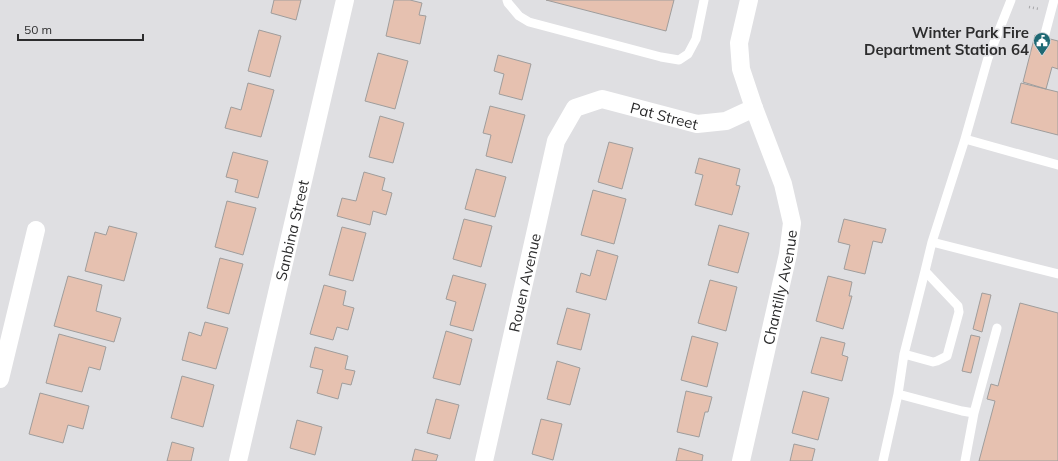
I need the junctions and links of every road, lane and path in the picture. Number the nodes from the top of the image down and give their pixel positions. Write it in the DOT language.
graph roads {
  1 [pos="345,0"];
  2 [pos="507,0"];
  3 [pos="704,0"];
  4 [pos="749,0"];
  5 [pos="1011,0"];
  6 [pos="1054,0"];
  7 [pos="1045,34"];
  8 [pos="575,108"];
  9 [pos="754,108"];
  10 [pos="965,139"];
  11 [pos="1058,165"];
  12 [pos="36,230"];
  13 [pos="932,242"];
  14 [pos="925,271"];
  15 [pos="1058,274"];
  16 [pos="997,328"];
  17 [pos="904,354"];
  18 [pos="0,378"];
  19 [pos="898,394"];
  20 [pos="974,413"];
  21 [pos="238,461"];
  22 [pos="484,461"];
  23 [pos="741,461"];
  24 [pos="883,461"];
  25 [pos="965,461"];
  1 -- 21 [label="street, Sanbina Street"];
  2 -- 3 [label="lane"];
  4 -- 9 [label="street, Chantilly Avenue"];
  5 -- 10 [label="lane"];
  6 -- 7 [label="lane"];
  8 -- 9 [label="street, Pat Street"];
  8 -- 22 [label="street, Rouen Avenue"];
  9 -- 23 [label="street, Chantilly Avenue"];
  10 -- 11 [label="lane"];
  10 -- 13 [label="lane"];
  12 -- 18 [label="street"];
  13 -- 14 [label="lane"];
  13 -- 15 [label="lane"];
  14 -- 17 [label="lane"];
  14 -- 17 [label="lane"];
  16 -- 20 [label="lane"];
  17 -- 19 [label="lane"];
  19 -- 20 [label="lane"];
  19 -- 24 [label="lane"];
  20 -- 25 [label="lane"];
}
